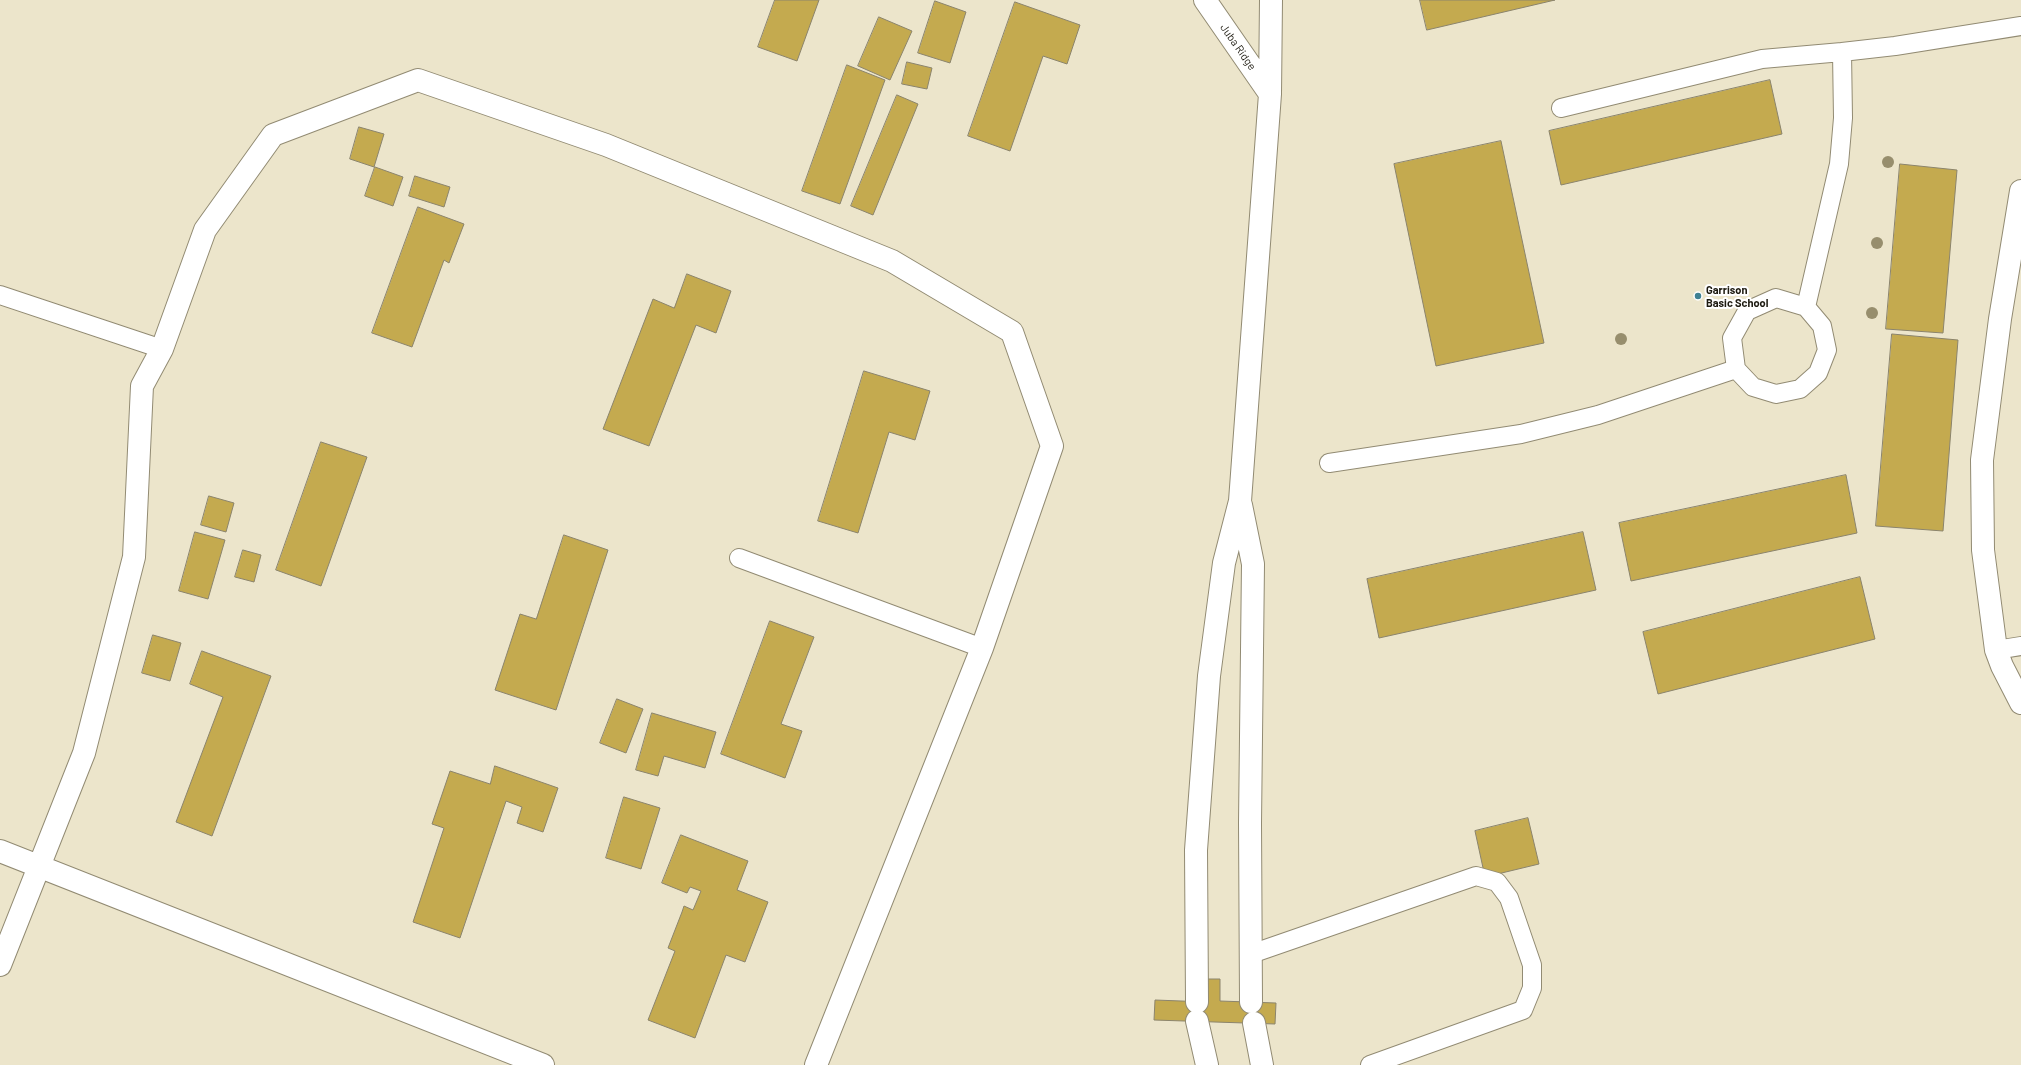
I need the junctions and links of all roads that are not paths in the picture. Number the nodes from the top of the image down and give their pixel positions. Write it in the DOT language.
graph roads {
  1 [pos="1205,0"];
  2 [pos="1272,0"];
  3 [pos="2021,26"];
  4 [pos="1842,52"];
  5 [pos="1270,94"];
  6 [pos="1561,108"];
  7 [pos="2021,191"];
  8 [pos="0,295"];
  9 [pos="1806,307"];
  10 [pos="162,349"];
  11 [pos="1736,369"];
  12 [pos="1329,463"];
  13 [pos="1240,501"];
  14 [pos="739,558"];
  15 [pos="2021,646"];
  16 [pos="982,648"];
  17 [pos="1996,650"];
  18 [pos="2021,703"];
  19 [pos="0,851"];
  20 [pos="39,868"];
  21 [pos="1251,954"];
  22 [pos="0,966"];
  23 [pos="543,1065"];
  24 [pos="816,1065"];
  25 [pos="1207,1065"];
  26 [pos="1262,1065"];
  27 [pos="1370,1065"];
  1 -- 5 [label="street, Juba Ridge"];
  2 -- 5 [label="street"];
  3 -- 4 [label="lane"];
  4 -- 6 [label="lane"];
  4 -- 9 [label="lane"];
  5 -- 13 [label="street"];
  7 -- 17 [label="street"];
  8 -- 10 [label="lane"];
  9 -- 11 [label="lane"];
  9 -- 11 [label="lane"];
  10 -- 16 [label="street"];
  10 -- 20 [label="street"];
  11 -- 12 [label="lane"];
  13 -- 21 [label="street"];
  13 -- 25 [label="street"];
  14 -- 16 [label="lane"];
  15 -- 17 [label="lane"];
  16 -- 24 [label="street"];
  17 -- 18 [label="street"];
  19 -- 20 [label="street"];
  20 -- 22 [label="street"];
  20 -- 23 [label="street"];
  21 -- 26 [label="street"];
  21 -- 27 [label="lane"];
}
